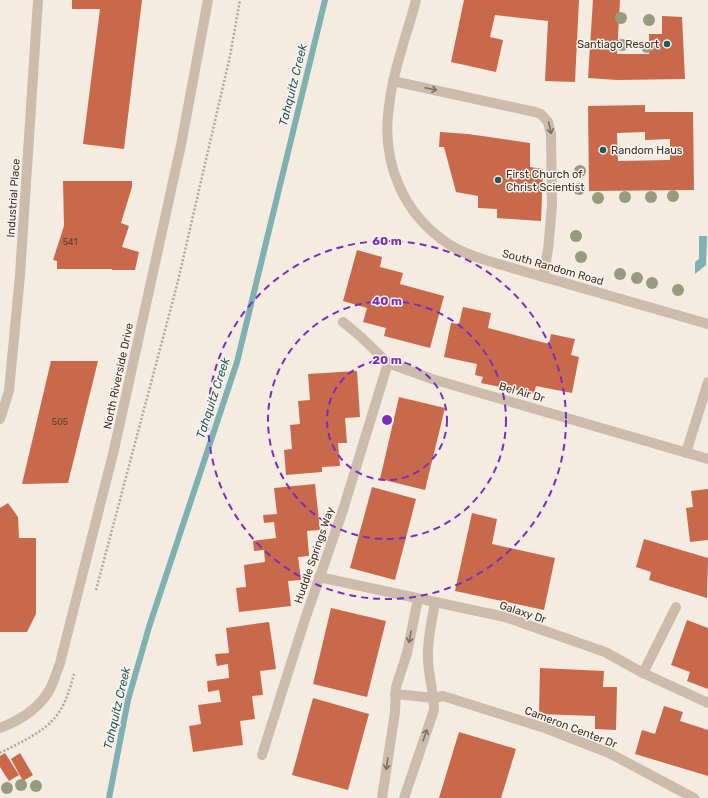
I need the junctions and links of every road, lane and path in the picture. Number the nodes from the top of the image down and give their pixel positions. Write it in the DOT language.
graph roads {
  1 [pos="38,0"];
  2 [pos="208,0"];
  3 [pos="240,0"];
  4 [pos="416,0"];
  5 [pos="393,81"];
  6 [pos="543,277"];
  7 [pos="343,322"];
  8 [pos="708,324"];
  9 [pos="388,363"];
  10 [pos="708,382"];
  11 [pos="0,419"];
  12 [pos="686,453"];
  13 [pos="708,459"];
  14 [pos="319,577"];
  15 [pos="96,590"];
  16 [pos="418,599"];
  17 [pos="435,602"];
  18 [pos="676,607"];
  19 [pos="76,667"];
  20 [pos="643,673"];
  21 [pos="395,694"];
  22 [pos="434,698"];
  23 [pos="708,703"];
  24 [pos="0,728"];
  25 [pos="0,753"];
  26 [pos="262,755"];
  27 [pos="382,798"];
  28 [pos="404,798"];
  29 [pos="694,798"];
  1 -- 11 [label="street, Industrial Place"];
  2 -- 24 [label="street, North Riverside Drive"];
  3 -- 15 [label="path"];
  4 -- 5 [label="street, South Random Road"];
  5 -- 6 [label="street, South Random Road"];
  5 -- 6 [label="street, one-way"];
  6 -- 8 [label="street, South Random Road"];
  7 -- 9 [label="street, Bel Air Dr"];
  9 -- 12 [label="street, Bel Air Dr"];
  9 -- 14 [label="street, Huddle Springs Way"];
  10 -- 12 [label="street"];
  12 -- 13 [label="street, Bel Air Dr"];
  14 -- 16 [label="street, Galaxy Dr"];
  14 -- 26 [label="street, Huddle Springs Way"];
  16 -- 17 [label="street, Galaxy Dr"];
  16 -- 21 [label="street, one-way"];
  17 -- 20 [label="street, Galaxy Dr"];
  17 -- 22 [label="street"];
  18 -- 20 [label="street"];
  19 -- 25 [label="path"];
  20 -- 23 [label="street, Galaxy Dr"];
  21 -- 22 [label="street, Cameron Center Dr"];
  21 -- 27 [label="street, one-way"];
  28 -- 22 [label="street, one-way"];
  22 -- 29 [label="street, Cameron Center Dr"];
}
